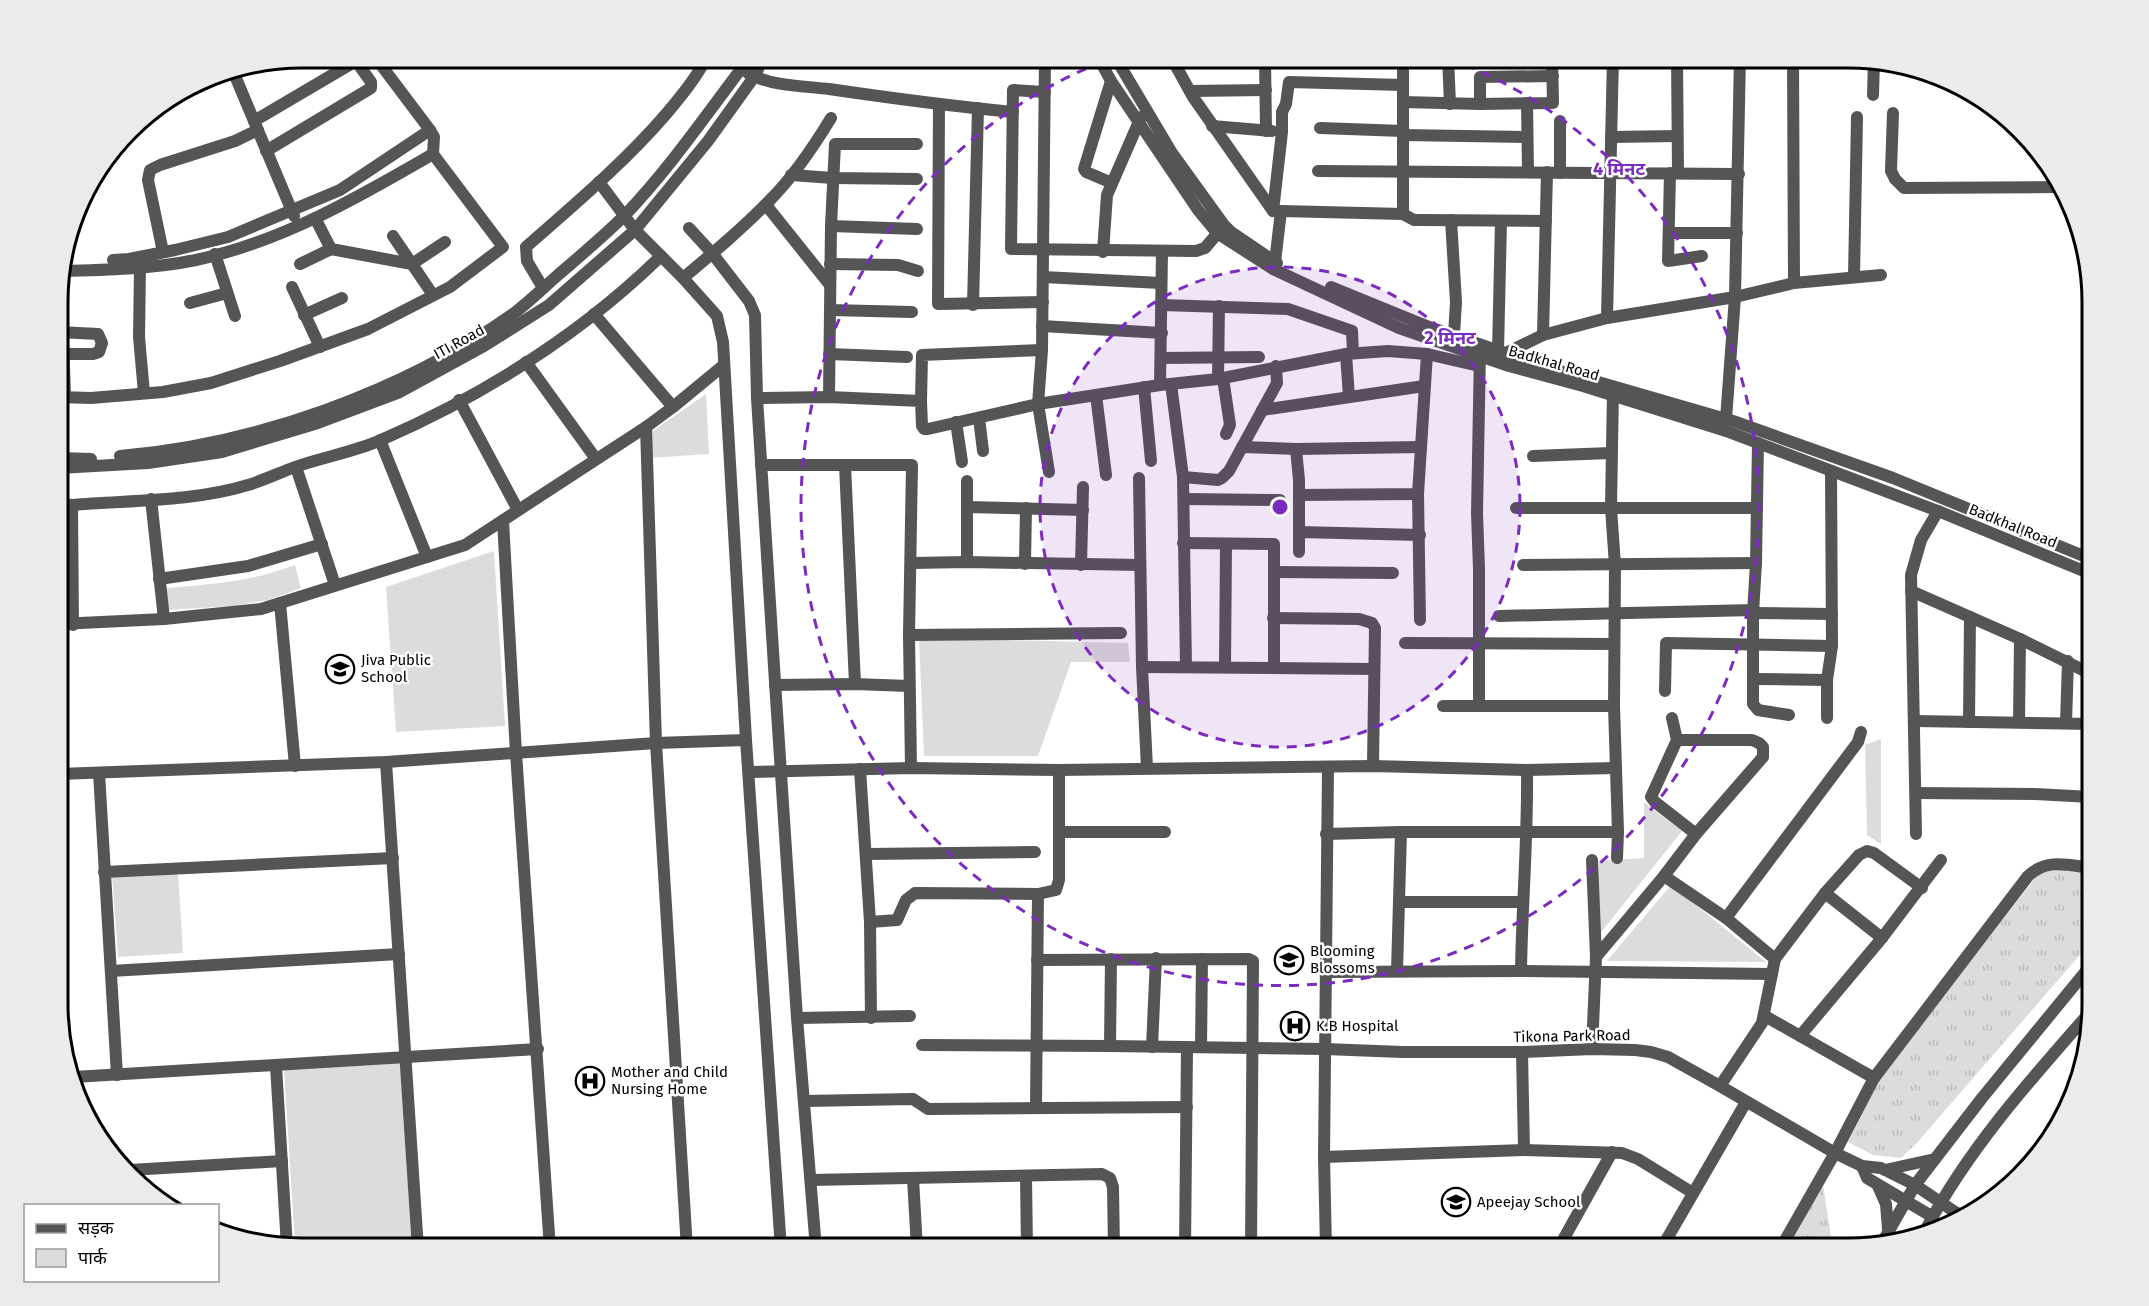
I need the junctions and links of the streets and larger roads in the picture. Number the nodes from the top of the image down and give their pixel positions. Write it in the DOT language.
graph roads {
  1 [pos="345,68"];
  2 [pos="364,68"];
  3 [pos="383,68"];
  4 [pos="702,68"];
  5 [pos="740,68"];
  6 [pos="748,68"];
  7 [pos="758,68"];
  8 [pos="1045,68"];
  9 [pos="1104,68"];
  10 [pos="1121,68"];
  11 [pos="1177,68"];
  12 [pos="1265,68"];
  13 [pos="1403,68"];
  14 [pos="1448,68"];
  15 [pos="1552,68"];
  16 [pos="1613,68"];
  17 [pos="1677,68"];
  18 [pos="1740,68"];
  19 [pos="1793,68"];
  20 [pos="1875,70"];
  21 [pos="1552,76"];
  22 [pos="235,77"];
  23 [pos="754,77"];
  24 [pos="1111,81"];
  25 [pos="1403,85"];
  26 [pos="1266,90"];
  27 [pos="1190,91"];
  28 [pos="1045,92"];
  29 [pos="1873,96"];
  30 [pos="1403,102"];
  31 [pos="1527,103"];
  32 [pos="939,104"];
  33 [pos="1450,104"];
  34 [pos="1480,104"];
  35 [pos="978,108"];
  36 [pos="1145,108"];
  37 [pos="1013,112"];
  38 [pos="1893,113"];
  39 [pos="1857,117"];
  40 [pos="831,118"];
  41 [pos="1560,121"];
  42 [pos="1139,122"];
  43 [pos="256,126"];
  44 [pos="1212,126"];
  45 [pos="1320,128"];
  46 [pos="430,130"];
  47 [pos="1266,131"];
  48 [pos="1282,132"];
  49 [pos="1403,133"];
  50 [pos="1677,136"];
  51 [pos="1611,137"];
  52 [pos="1527,138"];
  53 [pos="816,143"];
  54 [pos="835,144"];
  55 [pos="917,144"];
  56 [pos="267,151"];
  57 [pos="433,154"];
  58 [pos="1318,171"];
  59 [pos="1404,172"];
  60 [pos="1528,172"];
  61 [pos="1546,172"];
  62 [pos="1560,173"];
  63 [pos="1610,173"];
  64 [pos="1674,173"];
  65 [pos="1739,174"];
  66 [pos="791,175"];
  67 [pos="833,178"];
  68 [pos="916,179"];
  69 [pos="599,182"];
  70 [pos="1112,183"];
  71 [pos="2051,187"];
  72 [pos="766,204"];
  73 [pos="291,210"];
  74 [pos="1277,211"];
  75 [pos="1403,214"];
  76 [pos="625,215"];
  77 [pos="315,218"];
  78 [pos="1451,220"];
  79 [pos="1501,221"];
  80 [pos="1545,221"];
  81 [pos="298,225"];
  82 [pos="831,226"];
  83 [pos="689,228"];
  84 [pos="917,229"];
  85 [pos="1221,229"];
  86 [pos="635,230"];
  87 [pos="1669,233"];
  88 [pos="1737,233"];
  89 [pos="393,236"];
  90 [pos="446,242"];
  91 [pos="331,249"];
  92 [pos="1043,249"];
  93 [pos="163,252"];
  94 [pos="1104,252"];
  95 [pos="1162,252"];
  96 [pos="712,253"];
  97 [pos="214,254"];
  98 [pos="661,256"];
  99 [pos="1702,256"];
  100 [pos="1275,262"];
  101 [pos="300,264"];
  102 [pos="412,264"];
  103 [pos="830,264"];
  104 [pos="71,267"];
  105 [pos="140,267"];
  106 [pos="70,268"];
  107 [pos="918,271"];
  108 [pos="1881,275"];
  109 [pos="1043,277"];
  110 [pos="1854,277"];
  111 [pos="683,278"];
  112 [pos="1161,283"];
  113 [pos="1794,283"];
  114 [pos="830,285"];
  115 [pos="292,288"];
  116 [pos="543,288"];
  117 [pos="227,293"];
  118 [pos="433,295"];
  119 [pos="1735,297"];
  120 [pos="342,298"];
  121 [pos="1043,302"];
  122 [pos="190,303"];
  123 [pos="938,304"];
  124 [pos="925,305"];
  125 [pos="973,305"];
  126 [pos="1161,305"];
  127 [pos="1219,306"];
  128 [pos="830,310"];
  129 [pos="912,312"];
  130 [pos="594,314"];
  131 [pos="304,315"];
  132 [pos="235,316"];
  133 [pos="1607,318"];
  134 [pos="1042,326"];
  135 [pos="68,332"];
  136 [pos="1162,333"];
  137 [pos="1454,335"];
  138 [pos="1543,335"];
  139 [pos="320,347"];
  140 [pos="1042,350"];
  141 [pos="1502,352"];
  142 [pos="1349,353"];
  143 [pos="68,354"];
  144 [pos="829,354"];
  145 [pos="1427,354"];
  146 [pos="1480,356"];
  147 [pos="907,357"];
  148 [pos="1218,357"];
  149 [pos="1259,357"];
  150 [pos="1161,358"];
  151 [pos="526,362"];
  152 [pos="724,365"];
  153 [pos="1276,366"];
  154 [pos="1221,378"];
  155 [pos="1166,385"];
  156 [pos="1424,386"];
  157 [pos="1144,387"];
  158 [pos="1612,391"];
  159 [pos="144,393"];
  160 [pos="1096,395"];
  161 [pos="68,397"];
  162 [pos="829,397"];
  163 [pos="1349,397"];
  164 [pos="757,398"];
  165 [pos="459,400"];
  166 [pos="921,401"];
  167 [pos="1038,404"];
  168 [pos="674,407"];
  169 [pos="1262,410"];
  170 [pos="979,418"];
  171 [pos="1726,419"];
  172 [pos="956,422"];
  173 [pos="646,427"];
  174 [pos="1226,434"];
  175 [pos="380,441"];
  176 [pos="1758,443"];
  177 [pos="1242,447"];
  178 [pos="1420,447"];
  179 [pos="1296,449"];
  180 [pos="983,451"];
  181 [pos="1611,453"];
  182 [pos="1533,456"];
  183 [pos="68,458"];
  184 [pos="596,459"];
  185 [pos="1151,461"];
  186 [pos="962,462"];
  187 [pos="761,465"];
  188 [pos="845,465"];
  189 [pos="68,467"];
  190 [pos="296,467"];
  191 [pos="1831,471"];
  192 [pos="1050,472"];
  193 [pos="1106,475"];
  194 [pos="1183,477"];
  195 [pos="1139,478"];
  196 [pos="967,481"];
  197 [pos="1083,487"];
  198 [pos="1418,494"];
  199 [pos="1299,495"];
  200 [pos="151,499"];
  201 [pos="1184,499"];
  202 [pos="1280,500"];
  203 [pos="68,504"];
  204 [pos="967,507"];
  205 [pos="1026,508"];
  206 [pos="1516,508"];
  207 [pos="1611,508"];
  208 [pos="1757,508"];
  209 [pos="518,510"];
  210 [pos="1083,510"];
  211 [pos="1938,511"];
  212 [pos="503,521"];
  213 [pos="1299,532"];
  214 [pos="1420,535"];
  215 [pos="1183,543"];
  216 [pos="322,544"];
  217 [pos="1226,545"];
  218 [pos="68,549"];
  219 [pos="1299,552"];
  220 [pos="2082,555"];
  221 [pos="427,557"];
  222 [pos="967,562"];
  223 [pos="911,563"];
  224 [pos="1756,563"];
  225 [pos="1025,564"];
  226 [pos="1140,565"];
  227 [pos="1523,565"];
  228 [pos="1615,565"];
  229 [pos="1081,566"];
  230 [pos="2082,570"];
  231 [pos="1274,572"];
  232 [pos="1393,573"];
  233 [pos="159,579"];
  234 [pos="335,585"];
  235 [pos="1911,591"];
  236 [pos="280,603"];
  237 [pos="1615,612"];
  238 [pos="1754,612"];
  239 [pos="1832,614"];
  240 [pos="1499,616"];
  241 [pos="1970,616"];
  242 [pos="1273,618"];
  243 [pos="164,619"];
  244 [pos="1420,620"];
  245 [pos="68,624"];
  246 [pos="73,624"];
  247 [pos="1121,633"];
  248 [pos="909,635"];
  249 [pos="2020,639"];
  250 [pos="1405,643"];
  251 [pos="1479,644"];
  252 [pos="1614,644"];
  253 [pos="1754,644"];
  254 [pos="1833,646"];
  255 [pos="2068,661"];
  256 [pos="1142,667"];
  257 [pos="1186,667"];
  258 [pos="1225,667"];
  259 [pos="1274,668"];
  260 [pos="1374,669"];
  261 [pos="2082,669"];
  262 [pos="1754,680"];
  263 [pos="1827,680"];
  264 [pos="855,684"];
  265 [pos="775,685"];
  266 [pos="909,686"];
  267 [pos="1665,691"];
  268 [pos="1479,705"];
  269 [pos="1443,706"];
  270 [pos="1614,706"];
  271 [pos="1789,715"];
  272 [pos="1672,718"];
  273 [pos="1827,718"];
  274 [pos="1915,721"];
  275 [pos="1969,722"];
  276 [pos="2019,722"];
  277 [pos="2066,723"];
  278 [pos="2082,724"];
  279 [pos="1861,732"];
  280 [pos="746,740"];
  281 [pos="1677,740"];
  282 [pos="656,743"];
  283 [pos="516,753"];
  284 [pos="386,762"];
  285 [pos="294,766"];
  286 [pos="1373,766"];
  287 [pos="1328,767"];
  288 [pos="911,768"];
  289 [pos="1147,768"];
  290 [pos="1616,768"];
  291 [pos="860,769"];
  292 [pos="1059,770"];
  293 [pos="1527,770"];
  294 [pos="781,771"];
  295 [pos="749,772"];
  296 [pos="99,773"];
  297 [pos="68,774"];
  298 [pos="1916,793"];
  299 [pos="2082,797"];
  300 [pos="1527,831"];
  301 [pos="1059,832"];
  302 [pos="1165,832"];
  303 [pos="1401,832"];
  304 [pos="1618,832"];
  305 [pos="1326,834"];
  306 [pos="1696,834"];
  307 [pos="1916,834"];
  308 [pos="1035,852"];
  309 [pos="867,854"];
  310 [pos="393,858"];
  311 [pos="1617,858"];
  312 [pos="1592,860"];
  313 [pos="1941,860"];
  314 [pos="2082,867"];
  315 [pos="104,872"];
  316 [pos="1664,876"];
  317 [pos="1922,888"];
  318 [pos="1825,893"];
  319 [pos="1038,894"];
  320 [pos="1398,902"];
  321 [pos="1522,902"];
  322 [pos="1726,918"];
  323 [pos="870,922"];
  324 [pos="1882,938"];
  325 [pos="399,954"];
  326 [pos="1596,957"];
  327 [pos="1111,958"];
  328 [pos="1156,958"];
  329 [pos="1202,958"];
  330 [pos="1775,959"];
  331 [pos="1037,960"];
  332 [pos="1521,970"];
  333 [pos="111,971"];
  334 [pos="1397,971"];
  335 [pos="1326,972"];
  336 [pos="1595,973"];
  337 [pos="1773,974"];
  338 [pos="2082,976"];
  339 [pos="910,1016"];
  340 [pos="1765,1016"];
  341 [pos="797,1018"];
  342 [pos="871,1018"];
  343 [pos="2081,1023"];
  344 [pos="1800,1036"];
  345 [pos="922,1045"];
  346 [pos="1037,1045"];
  347 [pos="1110,1046"];
  348 [pos="1152,1047"];
  349 [pos="1187,1047"];
  350 [pos="1201,1047"];
  351 [pos="1251,1048"];
  352 [pos="538,1049"];
  353 [pos="1325,1049"];
  354 [pos="1592,1050"];
  355 [pos="1522,1052"];
  356 [pos="406,1058"];
  357 [pos="276,1066"];
  358 [pos="117,1075"];
  359 [pos="79,1077"];
  360 [pos="1874,1078"];
  361 [pos="1720,1086"];
  362 [pos="804,1101"];
  363 [pos="1746,1102"];
  364 [pos="1036,1107"];
  365 [pos="1187,1107"];
  366 [pos="1524,1150"];
  367 [pos="1612,1152"];
  368 [pos="1835,1153"];
  369 [pos="1324,1157"];
  370 [pos="1935,1159"];
  371 [pos="282,1161"];
  372 [pos="1862,1166"];
  373 [pos="136,1170"];
  374 [pos="1885,1170"];
  375 [pos="1026,1177"];
  376 [pos="913,1178"];
  377 [pos="811,1180"];
  378 [pos="1878,1185"];
  379 [pos="1915,1185"];
  380 [pos="1692,1192"];
  381 [pos="1905,1200"];
  382 [pos="1942,1202"];
  383 [pos="1954,1212"];
  384 [pos="1933,1217"];
  385 [pos="1929,1224"];
  386 [pos="1888,1231"];
  387 [pos="1886,1235"];
  388 [pos="286,1238"];
  389 [pos="417,1238"];
  390 [pos="549,1238"];
  391 [pos="686,1238"];
  392 [pos="780,1238"];
  393 [pos="815,1238"];
  394 [pos="916,1238"];
  395 [pos="1027,1238"];
  396 [pos="1114,1238"];
  397 [pos="1185,1238"];
  398 [pos="1251,1238"];
  399 [pos="1326,1238"];
  400 [pos="1564,1238"];
  401 [pos="1667,1238"];
  402 [pos="1786,1238"];
  1 -- 43 [label="street"];
  2 -- 56 [label="street"];
  3 -- 46 [label="street"];
  4 -- 69 [label="street"];
  5 -- 76 [label="street, ITI Road"];
  6 -- 23 [label="street"];
  7 -- 23 [label="street, ITI Road"];
  8 -- 28 [label="street"];
  9 -- 24 [label="street, Badkhal Road"];
  10 -- 36 [label="street, Badkhal Road"];
  11 -- 27 [label="street"];
  12 -- 26 [label="street"];
  13 -- 25 [label="street"];
  14 -- 33 [label="street"];
  15 -- 21 [label="street"];
  16 -- 51 [label="street"];
  17 -- 50 [label="street"];
  18 -- 65 [label="street"];
  19 -- 113 [label="street"];
  20 -- 29 [label="street"];
  21 -- 31 [label="street"];
  21 -- 34 [label="street"];
  22 -- 43 [label="street"];
  23 -- 32 [label="street"];
  23 -- 86 [label="street, ITI Road"];
  24 -- 42 [label="street, Badkhal Road"];
  24 -- 70 [label="street"];
  25 -- 30 [label="street"];
  25 -- 48 [label="street"];
  26 -- 27 [label="street"];
  26 -- 47 [label="street"];
  27 -- 44 [label="street"];
  28 -- 37 [label="street"];
  28 -- 92 [label="street"];
  30 -- 33 [label="street"];
  30 -- 49 [label="street"];
  31 -- 34 [label="street"];
  31 -- 52 [label="street"];
  32 -- 35 [label="street"];
  32 -- 123 [label="street"];
  33 -- 34 [label="street"];
  35 -- 37 [label="street"];
  35 -- 125 [label="street"];
  36 -- 42 [label="street"];
  36 -- 85 [label="street, Badkhal Road"];
  37 -- 92 [label="street"];
  38 -- 71 [label="street"];
  39 -- 110 [label="street"];
  40 -- 53 [label="street"];
  41 -- 62 [label="street"];
  42 -- 70 [label="street"];
  42 -- 85 [label="street, Badkhal Road"];
  43 -- 56 [label="street"];
  43 -- 93 [label="street"];
  44 -- 47 [label="street"];
  44 -- 74 [label="street"];
  45 -- 49 [label="street"];
  46 -- 57 [label="street"];
  46 -- 73 [label="street"];
  47 -- 48 [label="street"];
  48 -- 74 [label="street"];
  49 -- 52 [label="street"];
  49 -- 59 [label="street"];
  50 -- 51 [label="street"];
  50 -- 64 [label="street"];
  51 -- 63 [label="street"];
  52 -- 60 [label="street"];
  53 -- 54 [label="street"];
  53 -- 66 [label="street"];
  54 -- 55 [label="street"];
  54 -- 67 [label="street"];
  56 -- 73 [label="street"];
  57 -- 77 [label="street"];
  57 -- 118 [label="street"];
  58 -- 59 [label="street"];
  59 -- 60 [label="street"];
  59 -- 75 [label="street"];
  60 -- 61 [label="street"];
  61 -- 62 [label="street"];
  61 -- 80 [label="street"];
  62 -- 63 [label="street"];
  63 -- 64 [label="street"];
  63 -- 133 [label="street"];
  64 -- 65 [label="street"];
  64 -- 87 [label="street"];
  65 -- 88 [label="street"];
  66 -- 67 [label="street"];
  66 -- 72 [label="street"];
  67 -- 68 [label="street"];
  67 -- 82 [label="street"];
  69 -- 76 [label="street"];
  69 -- 116 [label="street"];
  70 -- 94 [label="street"];
  72 -- 96 [label="street"];
  72 -- 114 [label="street"];
  73 -- 81 [label="street"];
  73 -- 93 [label="street"];
  74 -- 75 [label="street"];
  74 -- 100 [label="street"];
  75 -- 78 [label="street"];
  76 -- 86 [label="street"];
  76 -- 116 [label="street, ITI Road"];
  77 -- 81 [label="street"];
  77 -- 91 [label="street"];
  78 -- 79 [label="street"];
  78 -- 137 [label="street"];
  79 -- 80 [label="street"];
  79 -- 141 [label="street"];
  80 -- 138 [label="street"];
  81 -- 97 [label="street"];
  82 -- 84 [label="street"];
  82 -- 103 [label="street"];
  83 -- 96 [label="street"];
  85 -- 95 [label="street"];
  85 -- 100 [label="street, Badkhal Road"];
  85 -- 146 [label="street, Badkhal Road"];
  86 -- 98 [label="street"];
  86 -- 189 [label="street, ITI Road"];
  87 -- 88 [label="street"];
  87 -- 99 [label="street"];
  88 -- 119 [label="street"];
  89 -- 102 [label="street"];
  90 -- 102 [label="street"];
  91 -- 101 [label="street"];
  91 -- 102 [label="street"];
  92 -- 94 [label="street"];
  92 -- 109 [label="street"];
  93 -- 104 [label="street"];
  94 -- 95 [label="street"];
  95 -- 112 [label="street"];
  96 -- 111 [label="street"];
  96 -- 164 [label="street"];
  97 -- 105 [label="street"];
  97 -- 117 [label="street"];
  98 -- 111 [label="street"];
  98 -- 130 [label="street"];
  100 -- 137 [label="street, Badkhal Road"];
  102 -- 118 [label="street"];
  103 -- 107 [label="street"];
  103 -- 114 [label="street"];
  105 -- 106 [label="street"];
  105 -- 159 [label="street"];
  108 -- 110 [label="street"];
  109 -- 112 [label="street"];
  109 -- 121 [label="street"];
  110 -- 113 [label="street"];
  111 -- 152 [label="street"];
  112 -- 126 [label="street"];
  113 -- 119 [label="street"];
  114 -- 128 [label="street"];
  115 -- 131 [label="street"];
  116 -- 183 [label="street, ITI Road"];
  117 -- 122 [label="street"];
  117 -- 132 [label="street"];
  118 -- 139 [label="street"];
  119 -- 133 [label="street"];
  119 -- 171 [label="street"];
  120 -- 131 [label="street"];
  121 -- 125 [label="street"];
  121 -- 134 [label="street"];
  123 -- 124 [label="street"];
  123 -- 125 [label="street"];
  126 -- 127 [label="street"];
  126 -- 136 [label="street"];
  127 -- 142 [label="street"];
  127 -- 148 [label="street"];
  128 -- 129 [label="street"];
  128 -- 144 [label="street"];
  130 -- 151 [label="street"];
  130 -- 168 [label="street"];
  131 -- 139 [label="street"];
  133 -- 138 [label="street"];
  134 -- 136 [label="street"];
  134 -- 140 [label="street"];
  135 -- 143 [label="street"];
  136 -- 150 [label="street"];
  137 -- 146 [label="street, Badkhal Road"];
  138 -- 141 [label="street"];
  139 -- 159 [label="street"];
  140 -- 166 [label="street"];
  140 -- 167 [label="street"];
  141 -- 146 [label="street, Badkhal Road"];
  141 -- 158 [label="street, Badkhal Road"];
  142 -- 145 [label="street"];
  142 -- 153 [label="street"];
  142 -- 163 [label="street"];
  144 -- 147 [label="street"];
  144 -- 162 [label="street"];
  145 -- 146 [label="street"];
  145 -- 156 [label="street"];
  146 -- 158 [label="street, Badkhal Road"];
  146 -- 251 [label="street"];
  148 -- 149 [label="street"];
  148 -- 150 [label="street"];
  148 -- 154 [label="street"];
  150 -- 155 [label="street"];
  151 -- 165 [label="street"];
  151 -- 184 [label="street"];
  152 -- 168 [label="street"];
  152 -- 280 [label="street"];
  153 -- 154 [label="street"];
  153 -- 169 [label="street"];
  154 -- 155 [label="street"];
  154 -- 174 [label="street"];
  155 -- 157 [label="street"];
  155 -- 194 [label="street"];
  156 -- 163 [label="street"];
  156 -- 178 [label="street"];
  157 -- 160 [label="street"];
  157 -- 185 [label="street"];
  158 -- 171 [label="street, Badkhal Road"];
  158 -- 176 [label="street, Badkhal Road"];
  158 -- 181 [label="street"];
  159 -- 161 [label="street"];
  160 -- 167 [label="street"];
  160 -- 193 [label="street"];
  162 -- 164 [label="street"];
  162 -- 166 [label="street"];
  163 -- 169 [label="street"];
  164 -- 187 [label="street"];
  165 -- 175 [label="street"];
  165 -- 209 [label="street"];
  166 -- 172 [label="street"];
  167 -- 170 [label="street"];
  167 -- 192 [label="street"];
  168 -- 173 [label="street"];
  169 -- 177 [label="street"];
  170 -- 172 [label="street"];
  170 -- 180 [label="street"];
  171 -- 220 [label="street, Badkhal Road"];
  172 -- 186 [label="street"];
  173 -- 184 [label="street"];
  173 -- 282 [label="street"];
  175 -- 190 [label="street"];
  175 -- 221 [label="street"];
  176 -- 191 [label="street, Badkhal Road"];
  176 -- 208 [label="street"];
  177 -- 179 [label="street"];
  177 -- 194 [label="street"];
  178 -- 179 [label="street"];
  178 -- 198 [label="street"];
  179 -- 199 [label="street"];
  181 -- 182 [label="street"];
  181 -- 207 [label="street"];
  184 -- 209 [label="street"];
  187 -- 188 [label="street"];
  187 -- 265 [label="street"];
  188 -- 223 [label="street"];
  188 -- 264 [label="street"];
  190 -- 200 [label="street"];
  190 -- 216 [label="street"];
  191 -- 211 [label="street, Badkhal Road"];
  191 -- 239 [label="street"];
  194 -- 201 [label="street"];
  195 -- 226 [label="street"];
  196 -- 204 [label="street"];
  197 -- 210 [label="street"];
  198 -- 199 [label="street"];
  198 -- 214 [label="street"];
  199 -- 213 [label="street"];
  200 -- 203 [label="street"];
  200 -- 233 [label="street"];
  201 -- 202 [label="street"];
  201 -- 215 [label="street"];
  204 -- 205 [label="street"];
  204 -- 222 [label="street"];
  205 -- 210 [label="street"];
  205 -- 225 [label="street"];
  206 -- 207 [label="street"];
  207 -- 208 [label="street"];
  207 -- 228 [label="street"];
  208 -- 224 [label="street"];
  209 -- 212 [label="street"];
  210 -- 229 [label="street"];
  211 -- 230 [label="street, Badkhal Road"];
  211 -- 235 [label="street"];
  212 -- 221 [label="street"];
  212 -- 283 [label="street"];
  213 -- 214 [label="street"];
  213 -- 219 [label="street"];
  214 -- 244 [label="street"];
  215 -- 217 [label="street"];
  215 -- 257 [label="street"];
  216 -- 233 [label="street"];
  216 -- 234 [label="street"];
  217 -- 231 [label="street"];
  217 -- 258 [label="street"];
  218 -- 246 [label="street"];
  221 -- 234 [label="street"];
  222 -- 223 [label="street"];
  222 -- 225 [label="street"];
  223 -- 248 [label="street"];
  224 -- 228 [label="street"];
  224 -- 238 [label="street"];
  225 -- 229 [label="street"];
  226 -- 229 [label="street"];
  226 -- 256 [label="street"];
  227 -- 228 [label="street"];
  228 -- 237 [label="street"];
  231 -- 232 [label="street"];
  231 -- 242 [label="street"];
  233 -- 243 [label="street"];
  234 -- 236 [label="street"];
  235 -- 241 [label="street"];
  235 -- 274 [label="street"];
  236 -- 243 [label="street"];
  236 -- 285 [label="street"];
  237 -- 238 [label="street"];
  237 -- 240 [label="street"];
  237 -- 252 [label="street"];
  238 -- 239 [label="street"];
  238 -- 253 [label="street"];
  239 -- 254 [label="street"];
  241 -- 249 [label="street"];
  241 -- 275 [label="street"];
  242 -- 259 [label="street"];
  242 -- 260 [label="street"];
  243 -- 246 [label="street"];
  245 -- 246 [label="street"];
  247 -- 248 [label="street"];
  248 -- 266 [label="street"];
  249 -- 255 [label="street"];
  249 -- 276 [label="street"];
  250 -- 251 [label="street"];
  251 -- 252 [label="street"];
  251 -- 268 [label="street"];
  252 -- 270 [label="street"];
  253 -- 254 [label="street"];
  253 -- 262 [label="street"];
  253 -- 267 [label="street"];
  254 -- 263 [label="street"];
  255 -- 261 [label="street"];
  255 -- 277 [label="street"];
  256 -- 257 [label="street"];
  256 -- 289 [label="street"];
  257 -- 258 [label="street"];
  258 -- 259 [label="street"];
  259 -- 260 [label="street"];
  260 -- 286 [label="street"];
  262 -- 263 [label="street"];
  262 -- 271 [label="street"];
  263 -- 273 [label="street"];
  264 -- 265 [label="street"];
  264 -- 266 [label="street"];
  265 -- 294 [label="street"];
  266 -- 288 [label="street"];
  268 -- 269 [label="street"];
  268 -- 270 [label="street"];
  270 -- 290 [label="street"];
  272 -- 281 [label="street"];
  274 -- 275 [label="street"];
  274 -- 298 [label="street"];
  275 -- 276 [label="street"];
  276 -- 277 [label="street"];
  277 -- 278 [label="street"];
  279 -- 322 [label="street"];
  280 -- 282 [label="street"];
  280 -- 295 [label="street"];
  281 -- 306 [label="street"];
  281 -- 306 [label="street"];
  282 -- 283 [label="street"];
  282 -- 391 [label="street"];
  283 -- 284 [label="street"];
  283 -- 352 [label="street"];
  284 -- 285 [label="street"];
  284 -- 310 [label="street"];
  285 -- 296 [label="street"];
  286 -- 287 [label="street"];
  286 -- 293 [label="street"];
  287 -- 289 [label="street"];
  287 -- 305 [label="street"];
  288 -- 291 [label="street"];
  288 -- 292 [label="street"];
  289 -- 292 [label="street"];
  290 -- 293 [label="street"];
  290 -- 304 [label="street"];
  291 -- 294 [label="street"];
  291 -- 309 [label="street"];
  292 -- 301 [label="street"];
  293 -- 300 [label="street"];
  294 -- 295 [label="street"];
  294 -- 341 [label="street"];
  295 -- 392 [label="street"];
  296 -- 297 [label="street"];
  296 -- 315 [label="street"];
  298 -- 299 [label="street"];
  298 -- 307 [label="street"];
  300 -- 303 [label="street"];
  300 -- 304 [label="street"];
  300 -- 321 [label="street"];
  301 -- 302 [label="street"];
  301 -- 319 [label="street"];
  303 -- 305 [label="street"];
  303 -- 320 [label="street"];
  304 -- 311 [label="street"];
  305 -- 335 [label="street"];
  306 -- 316 [label="street"];
  308 -- 309 [label="street"];
  309 -- 323 [label="street"];
  310 -- 315 [label="street"];
  310 -- 325 [label="street"];
  312 -- 326 [label="street"];
  313 -- 317 [label="street"];
  314 -- 360 [label="street"];
  315 -- 333 [label="street"];
  316 -- 322 [label="street"];
  316 -- 326 [label="street"];
  317 -- 318 [label="street"];
  317 -- 324 [label="street"];
  318 -- 324 [label="street"];
  318 -- 330 [label="street"];
  319 -- 323 [label="street"];
  319 -- 331 [label="street"];
  320 -- 321 [label="street"];
  320 -- 334 [label="street"];
  321 -- 332 [label="street"];
  322 -- 330 [label="street"];
  323 -- 342 [label="street"];
  324 -- 344 [label="street"];
  325 -- 333 [label="street"];
  325 -- 356 [label="street"];
  326 -- 336 [label="street"];
  327 -- 328 [label="street"];
  327 -- 331 [label="street"];
  327 -- 347 [label="street"];
  328 -- 329 [label="street"];
  328 -- 348 [label="street"];
  329 -- 350 [label="street"];
  329 -- 351 [label="street"];
  330 -- 337 [label="street"];
  331 -- 346 [label="street"];
  332 -- 334 [label="street"];
  332 -- 336 [label="street"];
  333 -- 358 [label="street"];
  334 -- 335 [label="street"];
  335 -- 353 [label="street"];
  336 -- 337 [label="street"];
  336 -- 354 [label="street"];
  337 -- 340 [label="street"];
  338 -- 370 [label="street"];
  339 -- 342 [label="street"];
  340 -- 344 [label="street"];
  340 -- 361 [label="street"];
  341 -- 342 [label="street"];
  341 -- 362 [label="street"];
  343 -- 382 [label="street"];
  344 -- 360 [label="street"];
  345 -- 346 [label="street, Tikona Park Road"];
  346 -- 347 [label="street, Tikona Park Road"];
  346 -- 364 [label="street"];
  347 -- 348 [label="street, Tikona Park Road"];
  348 -- 349 [label="street, Tikona Park Road"];
  349 -- 350 [label="street, Tikona Park Road"];
  349 -- 365 [label="street"];
  350 -- 351 [label="street, Tikona Park Road"];
  351 -- 353 [label="street, Tikona Park Road"];
  351 -- 398 [label="street"];
  352 -- 356 [label="street"];
  352 -- 390 [label="street"];
  353 -- 355 [label="street, Tikona Park Road"];
  353 -- 369 [label="street"];
  354 -- 355 [label="street, Tikona Park Road"];
  354 -- 361 [label="street, Tikona Park Road"];
  355 -- 366 [label="street"];
  356 -- 357 [label="street"];
  356 -- 389 [label="street"];
  357 -- 358 [label="street"];
  357 -- 371 [label="street"];
  358 -- 359 [label="street"];
  360 -- 368 [label="street"];
  361 -- 363 [label="street, Tikona Park Road"];
  362 -- 364 [label="street"];
  362 -- 377 [label="street"];
  363 -- 368 [label="street, Tikona Park Road"];
  363 -- 380 [label="street"];
  364 -- 365 [label="street"];
  365 -- 397 [label="street"];
  366 -- 367 [label="street"];
  366 -- 369 [label="street"];
  367 -- 380 [label="street"];
  367 -- 400 [label="street"];
  368 -- 372 [label="street, Tikona Park Road"];
  368 -- 402 [label="street"];
  369 -- 399 [label="street"];
  370 -- 374 [label="street, Tikona Park Road"];
  370 -- 379 [label="street"];
  371 -- 373 [label="street"];
  371 -- 388 [label="street"];
  372 -- 374 [label="street, Tikona Park Road"];
  372 -- 378 [label="street, Tikona Park Road"];
  374 -- 379 [label="street, Tikona Park Road"];
  375 -- 376 [label="street"];
  375 -- 395 [label="street"];
  375 -- 396 [label="street"];
  376 -- 377 [label="street"];
  376 -- 394 [label="street"];
  377 -- 393 [label="street"];
  378 -- 381 [label="street, Tikona Park Road"];
  378 -- 386 [label="street, Tikona Park Road"];
  379 -- 381 [label="street"];
  379 -- 382 [label="street, Tikona Park Road"];
  380 -- 401 [label="street"];
  381 -- 384 [label="street, Tikona Park Road"];
  381 -- 386 [label="street"];
  382 -- 383 [label="street, Tikona Park Road"];
  382 -- 384 [label="street"];
  384 -- 385 [label="street"];
  386 -- 387 [label="street"];
}
